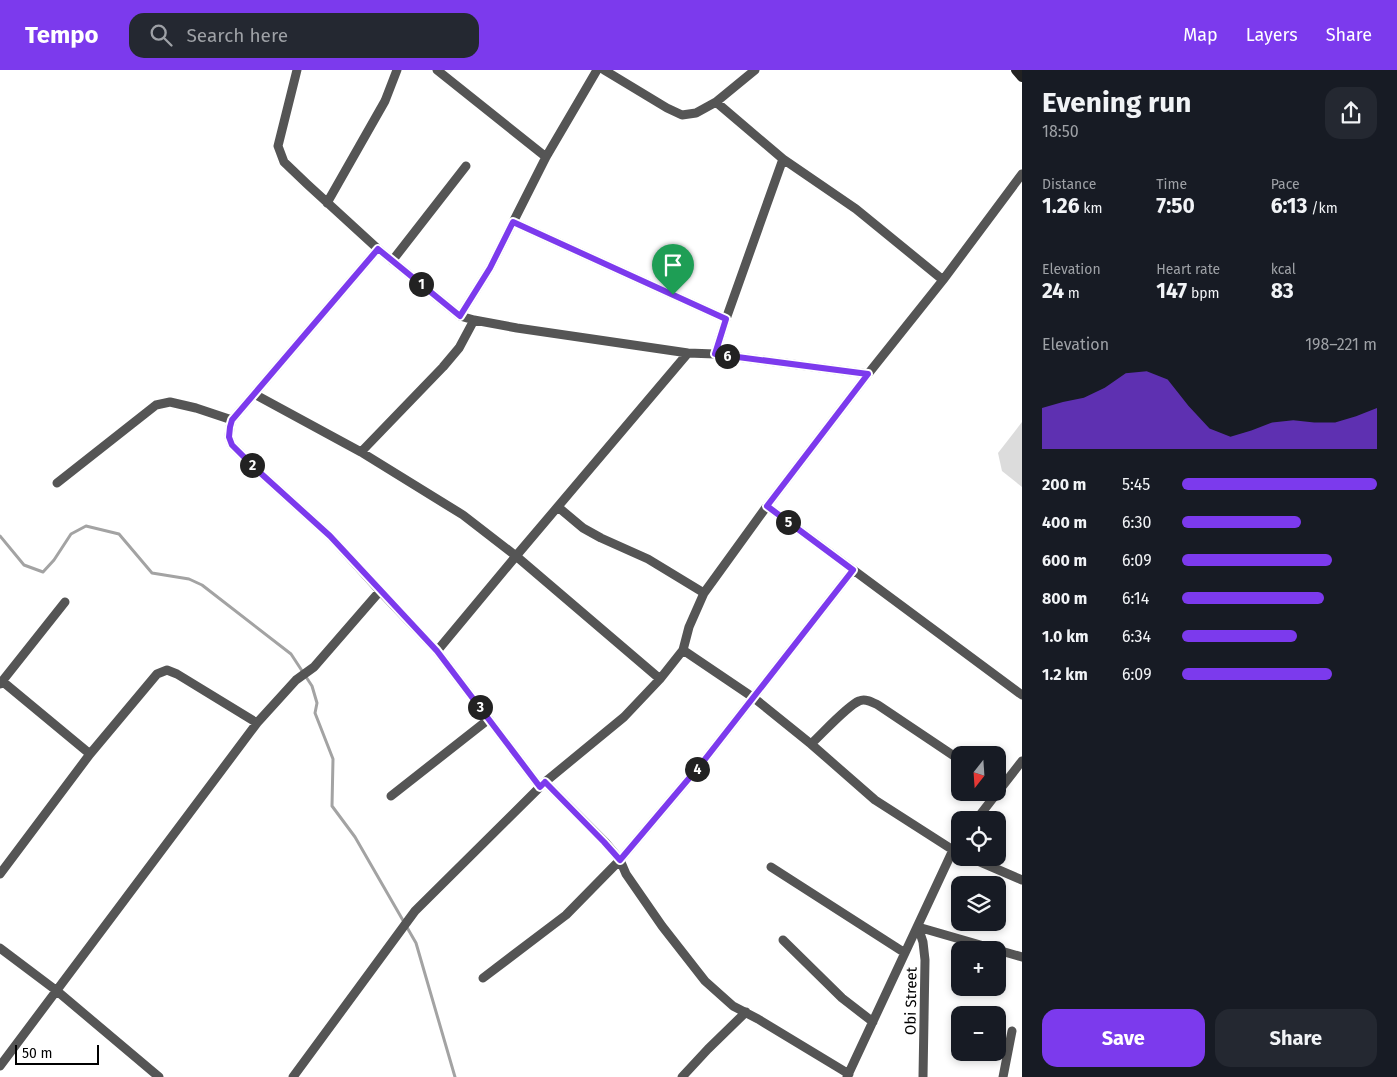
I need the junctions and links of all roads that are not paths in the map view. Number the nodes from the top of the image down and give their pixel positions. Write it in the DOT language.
graph roads {
  1 [pos="297,70"];
  2 [pos="397,70"];
  3 [pos="437,70"];
  4 [pos="597,70"];
  5 [pos="604,70"];
  6 [pos="755,70"];
  7 [pos="1016,70"];
  8 [pos="1022,77"];
  9 [pos="716,102"];
  10 [pos="546,157"];
  11 [pos="783,159"];
  12 [pos="466,166"];
  13 [pos="1022,174"];
  14 [pos="327,203"];
  15 [pos="513,222"];
  16 [pos="378,249"];
  17 [pos="392,261"];
  18 [pos="943,280"];
  19 [pos="460,316"];
  20 [pos="726,319"];
  21 [pos="474,320"];
  22 [pos="688,352"];
  23 [pos="715,354"];
  24 [pos="868,374"];
  25 [pos="254,394"];
  26 [pos="232,420"];
  27 [pos="361,452"];
  28 [pos="57,483"];
  29 [pos="767,506"];
  30 [pos="558,507"];
  31 [pos="516,556"];
  32 [pos="853,570"];
  33 [pos="380,591"];
  34 [pos="704,593"];
  35 [pos="65,602"];
  36 [pos="683,650"];
  37 [pos="437,651"];
  38 [pos="660,679"];
  39 [pos="1,683"];
  40 [pos="1022,695"];
  41 [pos="754,698"];
  42 [pos="489,719"];
  43 [pos="257,724"];
  44 [pos="811,744"];
  45 [pos="90,754"];
  46 [pos="951,754"];
  47 [pos="1022,761"];
  48 [pos="1006,778"];
  49 [pos="543,785"];
  50 [pos="391,796"];
  51 [pos="951,847"];
  52 [pos="620,860"];
  53 [pos="951,863"];
  54 [pos="990,866"];
  55 [pos="771,868"];
  56 [pos="0,874"];
  57 [pos="1022,880"];
  58 [pos="918,927"];
  59 [pos="783,940"];
  60 [pos="0,948"];
  61 [pos="905,953"];
  62 [pos="1022,957"];
  63 [pos="483,978"];
  64 [pos="57,991"];
  65 [pos="746,1012"];
  66 [pos="873,1022"];
  67 [pos="1012,1031"];
  68 [pos="0,1066"];
  69 [pos="150,1069"];
  70 [pos="848,1075"];
  71 [pos="144,1077"];
  72 [pos="160,1077"];
  73 [pos="293,1077"];
  74 [pos="682,1077"];
  75 [pos="923,1077"];
  76 [pos="1003,1077"];
  1 -- 14 [label="street"];
  2 -- 14 [label="street"];
  3 -- 10 [label="street"];
  4 -- 10 [label="street"];
  5 -- 9 [label="street"];
  6 -- 9 [label="street"];
  7 -- 8 [label="main road"];
  9 -- 11 [label="street"];
  10 -- 15 [label="street"];
  11 -- 18 [label="street"];
  11 -- 20 [label="street"];
  12 -- 17 [label="street"];
  13 -- 18 [label="street"];
  14 -- 16 [label="street"];
  15 -- 19 [label="street"];
  15 -- 20 [label="street"];
  16 -- 17 [label="street"];
  16 -- 25 [label="street"];
  17 -- 19 [label="street"];
  18 -- 24 [label="street"];
  19 -- 21 [label="street"];
  20 -- 23 [label="street"];
  21 -- 22 [label="street"];
  21 -- 27 [label="street"];
  22 -- 23 [label="street"];
  22 -- 30 [label="street"];
  23 -- 24 [label="street"];
  24 -- 29 [label="street"];
  25 -- 26 [label="street"];
  25 -- 27 [label="street"];
  26 -- 28 [label="street"];
  26 -- 33 [label="street"];
  27 -- 31 [label="street"];
  29 -- 32 [label="street"];
  29 -- 34 [label="street"];
  30 -- 31 [label="street"];
  30 -- 34 [label="street"];
  31 -- 37 [label="street"];
  31 -- 38 [label="street"];
  32 -- 40 [label="street"];
  32 -- 41 [label="street"];
  33 -- 37 [label="street"];
  33 -- 43 [label="street"];
  34 -- 36 [label="street"];
  35 -- 39 [label="street"];
  36 -- 38 [label="street"];
  36 -- 41 [label="street"];
  37 -- 42 [label="street"];
  38 -- 49 [label="street"];
  39 -- 45 [label="street"];
  41 -- 44 [label="street"];
  41 -- 52 [label="street"];
  42 -- 49 [label="street"];
  42 -- 50 [label="street"];
  43 -- 45 [label="street"];
  43 -- 64 [label="street"];
  44 -- 46 [label="street"];
  44 -- 51 [label="street"];
  45 -- 56 [label="street"];
  47 -- 48 [label="street"];
  49 -- 52 [label="street"];
  49 -- 73 [label="street"];
  52 -- 63 [label="street"];
  52 -- 65 [label="street"];
  53 -- 58 [label="street"];
  54 -- 57 [label="street"];
  55 -- 61 [label="street"];
  58 -- 61 [label="street"];
  58 -- 62 [label="street"];
  58 -- 75 [label="street, Obi Street"];
  59 -- 66 [label="street"];
  60 -- 64 [label="street"];
  61 -- 66 [label="street"];
  64 -- 68 [label="street"];
  64 -- 69 [label="street"];
  65 -- 70 [label="street"];
  65 -- 74 [label="street"];
  66 -- 70 [label="street"];
  67 -- 76 [label="street"];
  69 -- 71 [label="street"];
  69 -- 72 [label="street"];
}
